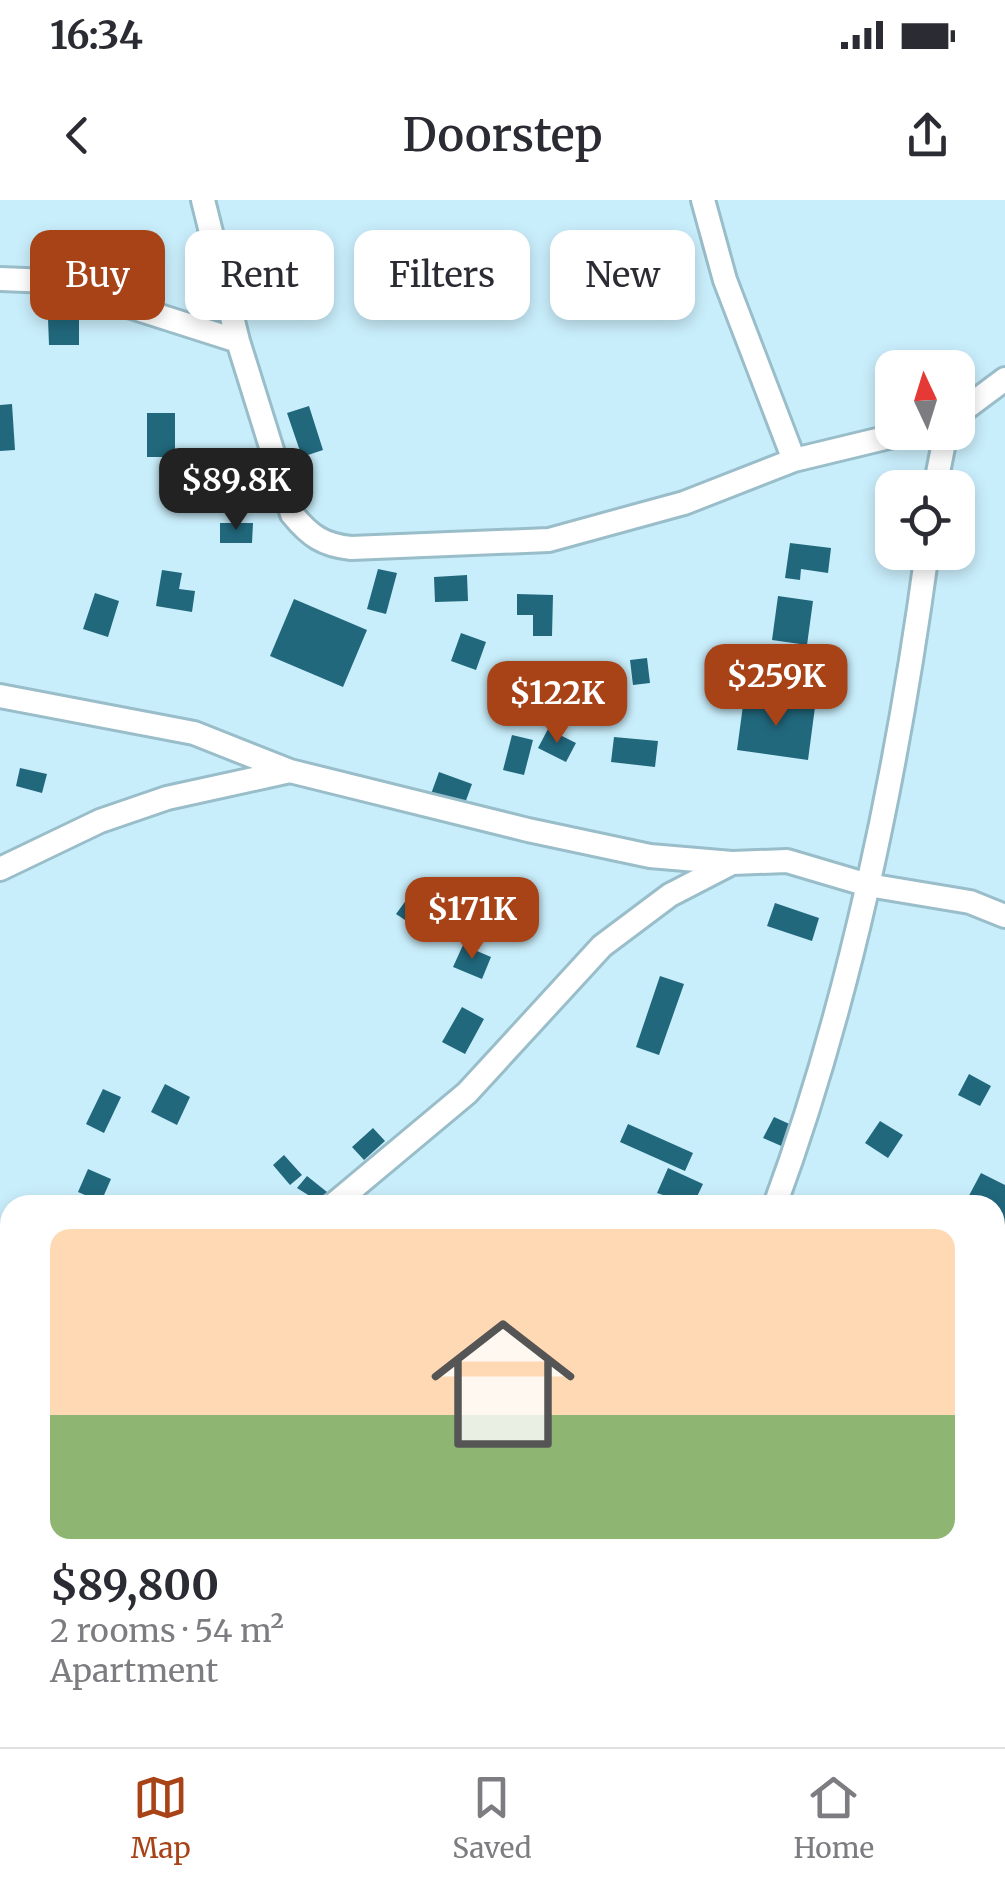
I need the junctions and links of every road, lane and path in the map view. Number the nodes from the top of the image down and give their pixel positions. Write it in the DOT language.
graph roads {
  1 [pos="202,200"];
  2 [pos="704,200"];
  3 [pos="0,279"];
  4 [pos="238,341"];
  5 [pos="1005,380"];
  6 [pos="975,402"];
  7 [pos="875,440"];
  8 [pos="794,460"];
  9 [pos="923,570"];
  10 [pos="0,696"];
  11 [pos="290,771"];
  12 [pos="732,863"];
  13 [pos="0,870"];
  14 [pos="868,885"];
  15 [pos="1005,916"];
  16 [pos="345,1195"];
  17 [pos="778,1195"];
  1 -- 4 [label="street"];
  2 -- 8 [label="street"];
  3 -- 4 [label="street"];
  4 -- 8 [label="street"];
  5 -- 6 [label="street"];
  7 -- 8 [label="street"];
  9 -- 14 [label="street"];
  10 -- 11 [label="street"];
  11 -- 12 [label="street"];
  11 -- 13 [label="street"];
  12 -- 14 [label="street"];
  12 -- 16 [label="street"];
  14 -- 15 [label="street"];
  14 -- 17 [label="street"];
}
